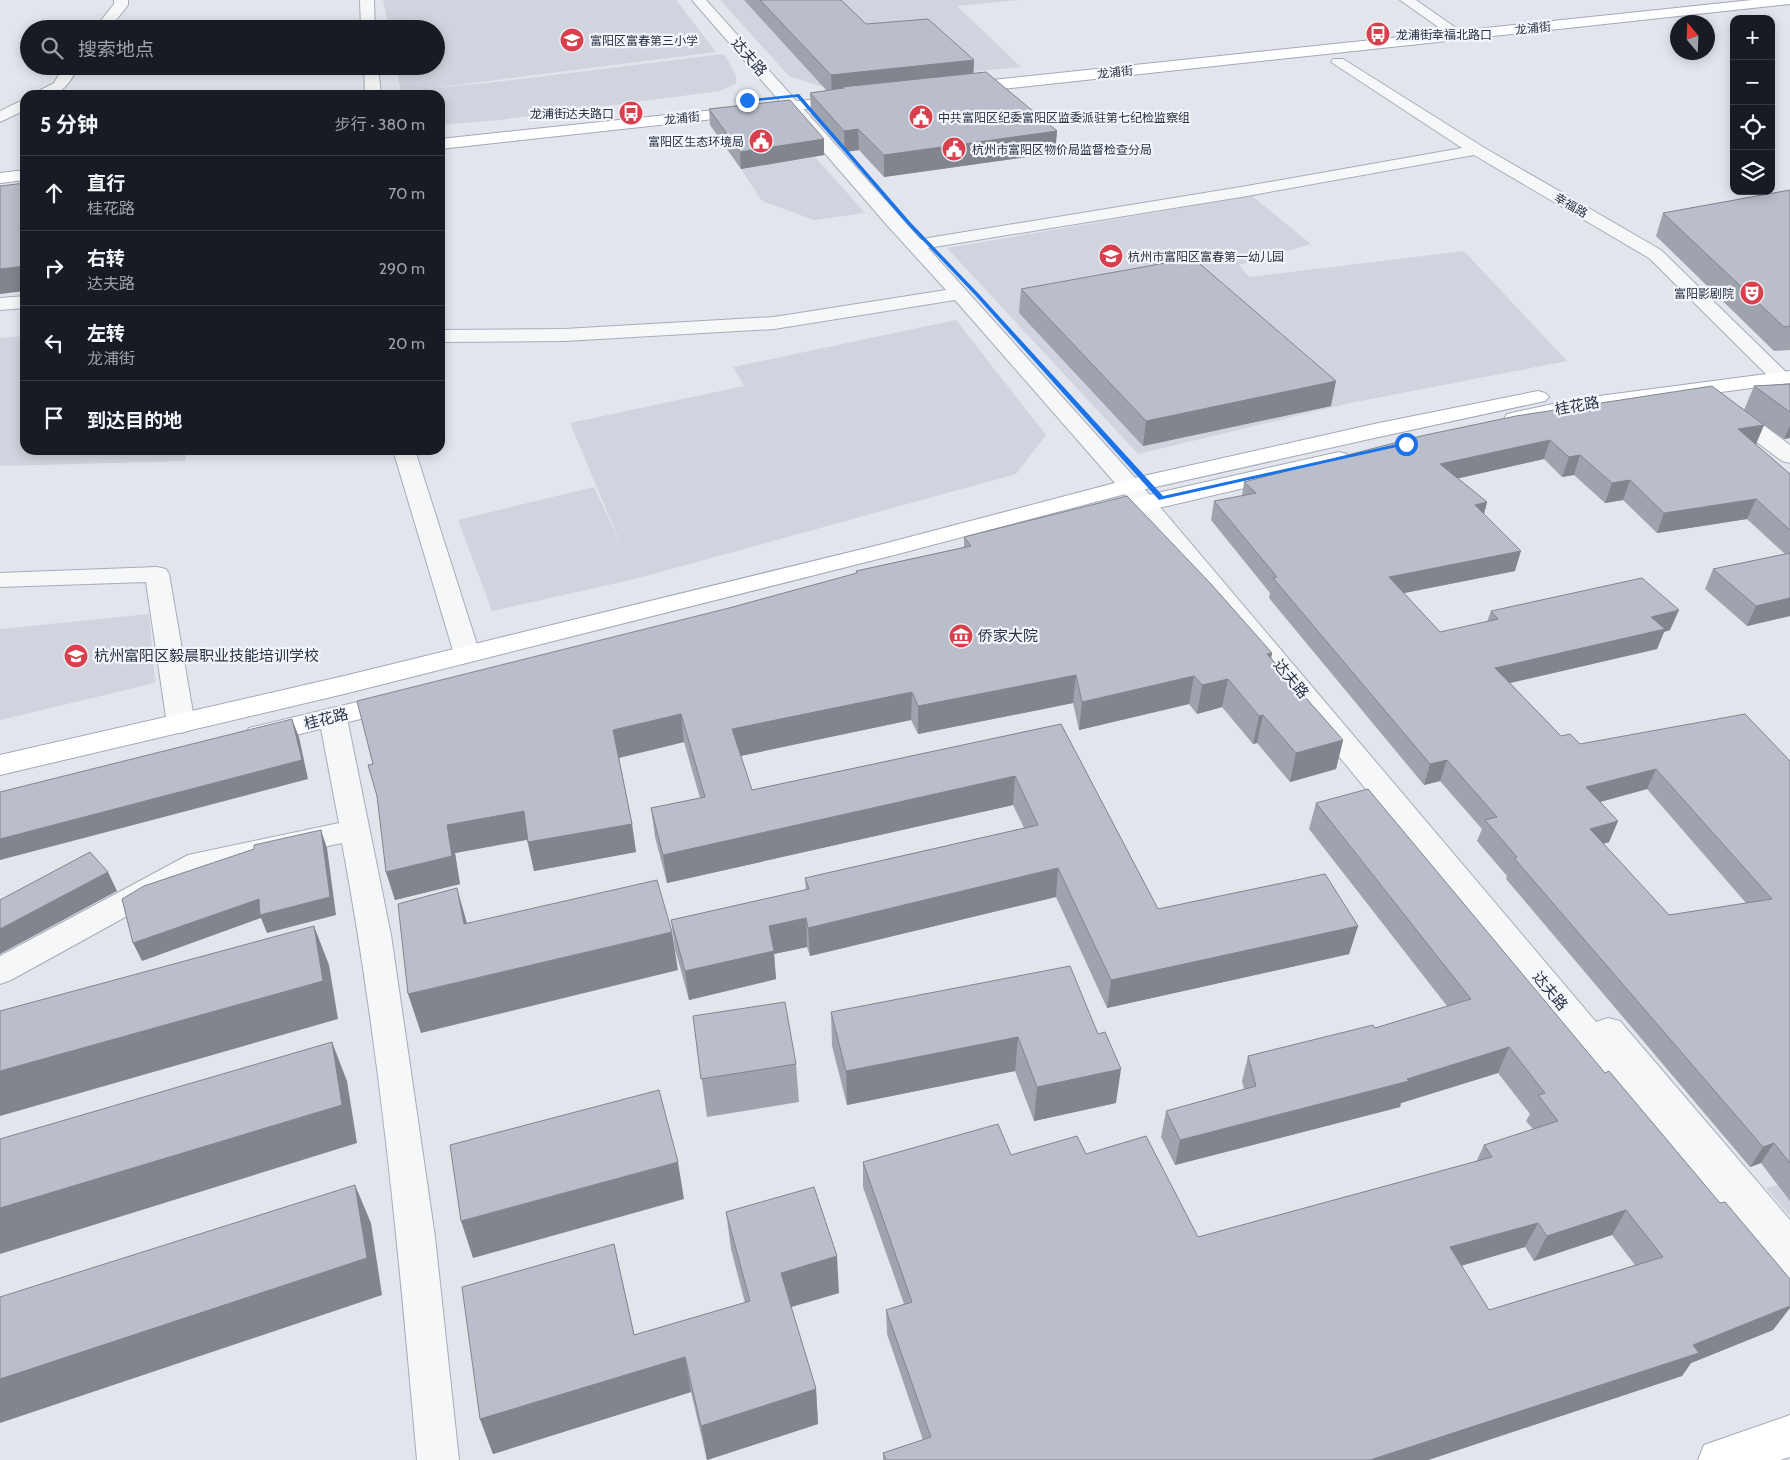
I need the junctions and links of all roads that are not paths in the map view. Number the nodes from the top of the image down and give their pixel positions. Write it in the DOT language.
graph roads {
  1 [pos="122,0"];
  2 [pos="367,0"];
  3 [pos="699,0"];
  4 [pos="710,0"];
  5 [pos="1407,0"];
  6 [pos="1712,0"];
  7 [pos="1790,2"];
  8 [pos="108,20"];
  9 [pos="368,20"];
  10 [pos="1449,28"];
  11 [pos="1338,62"];
  12 [pos="67,75"];
  13 [pos="371,75"];
  14 [pos="52,90"];
  15 [pos="372,90"];
  16 [pos="862,94"];
  17 [pos="795,101"];
  18 [pos="20,107"];
  19 [pos="0,117"];
  20 [pos="445,132"];
  21 [pos="445,143"];
  22 [pos="1477,150"];
  23 [pos="20,176"];
  24 [pos="0,178"];
  25 [pos="20,189"];
  26 [pos="0,191"];
  27 [pos="928,243"];
  28 [pos="960,294"];
  29 [pos="20,302"];
  30 [pos="0,304"];
  31 [pos="445,336"];
  32 [pos="1782,371"];
  33 [pos="1699,388"];
  34 [pos="406,455"];
  35 [pos="1790,456"];
  36 [pos="1146,492"];
  37 [pos="898,570"];
  38 [pos="0,580"];
  39 [pos="467,654"];
  40 [pos="417,697"];
  41 [pos="333,718"];
  42 [pos="182,724"];
  43 [pos="238,740"];
  44 [pos="0,765"];
  45 [pos="355,830"];
  46 [pos="0,971"];
  47 [pos="1790,1248"];
  48 [pos="1790,1280"];
  49 [pos="1790,1436"];
  50 [pos="438,1460"];
  51 [pos="1719,1460"];
  1 -- 8 [label="street"];
  2 -- 9 [label="street"];
  3 -- 17 [label="street, 达夫路"];
  4 -- 17 [label="street, 达夫路"];
  5 -- 10 [label="street"];
  6 -- 10 [label="main road, 龙浦街"];
  7 -- 10 [label="main road, 龙浦街"];
  11 -- 22 [label="street, 幸福路"];
  12 -- 14 [label="street"];
  13 -- 15 [label="street"];
  16 -- 17 [label="main road, 龙浦街"];
  17 -- 20 [label="main road, 龙浦街"];
  17 -- 21 [label="main road, 龙浦街"];
  17 -- 27 [label="street, 达夫路"];
  17 -- 28 [label="street, 达夫路"];
  18 -- 19 [label="street"];
  22 -- 27 [label="street"];
  22 -- 32 [label="street, 幸福路"];
  23 -- 24 [label="main road"];
  25 -- 26 [label="main road"];
  27 -- 36 [label="street, 达夫路"];
  28 -- 31 [label="street"];
  28 -- 36 [label="street, 达夫路"];
  29 -- 30 [label="street"];
  32 -- 33 [label="main road, 桂花路"];
  32 -- 36 [label="main road"];
  33 -- 35 [label="street"];
  33 -- 36 [label="main road, 桂花路"];
  34 -- 39 [label="street"];
  36 -- 37 [label="main road, 桂花路"];
  36 -- 39 [label="main road"];
  36 -- 47 [label="street, 达夫路"];
  36 -- 48 [label="street, 达夫路"];
  38 -- 42 [label="street"];
  39 -- 42 [label="main road"];
  40 -- 41 [label="main road, 桂花路"];
  41 -- 43 [label="main road, 桂花路"];
  41 -- 45 [label="street"];
  42 -- 44 [label="main road"];
  45 -- 46 [label="street"];
  45 -- 50 [label="street"];
  49 -- 51 [label="main road"];
}
